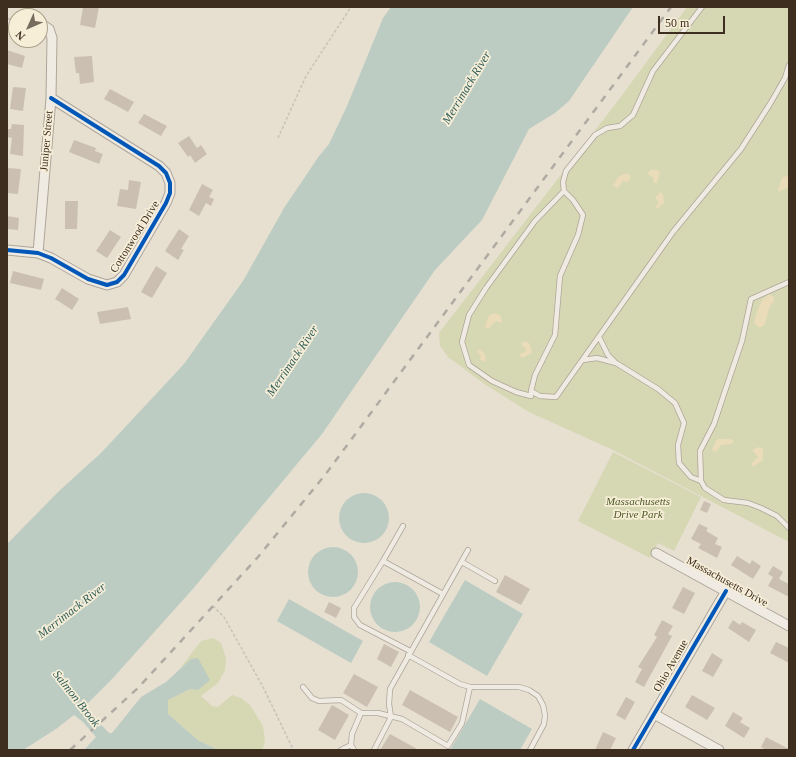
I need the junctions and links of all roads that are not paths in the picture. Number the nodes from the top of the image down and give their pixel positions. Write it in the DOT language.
graph roads {
  1 [pos="702,7"];
  2 [pos="48,29"];
  3 [pos="789,65"];
  4 [pos="51,98"];
  5 [pos="564,191"];
  6 [pos="7,250"];
  7 [pos="38,253"];
  8 [pos="789,282"];
  9 [pos="599,337"];
  10 [pos="583,360"];
  11 [pos="616,363"];
  12 [pos="531,391"];
  13 [pos="701,481"];
  14 [pos="403,526"];
  15 [pos="789,528"];
  16 [pos="468,550"];
  17 [pos="656,553"];
  18 [pos="383,561"];
  19 [pos="462,562"];
  20 [pos="496,581"];
  21 [pos="726,591"];
  22 [pos="443,594"];
  23 [pos="789,626"];
  24 [pos="409,653"];
  25 [pos="303,687"];
  26 [pos="470,687"];
  27 [pos="360,713"];
  28 [pos="654,714"];
  29 [pos="392,717"];
  30 [pos="351,745"];
  31 [pos="341,750"];
  32 [pos="354,750"];
  33 [pos="374,750"];
  34 [pos="530,750"];
  35 [pos="633,750"];
  36 [pos="719,750"];
  1 -- 5 [label="lane"];
  2 -- 4 [label="street, Juniper Street"];
  3 -- 9 [label="lane"];
  4 -- 7 [label="street, Juniper Street"];
  4 -- 7 [label="street, Cottonwood Drive"];
  5 -- 12 [label="lane"];
  5 -- 12 [label="lane"];
  6 -- 7 [label="street, Cottonwood Drive"];
  8 -- 13 [label="lane"];
  9 -- 10 [label="lane"];
  9 -- 11 [label="lane"];
  10 -- 11 [label="lane"];
  10 -- 12 [label="lane"];
  11 -- 13 [label="lane"];
  13 -- 15 [label="lane"];
  14 -- 18 [label="lane"];
  16 -- 19 [label="lane"];
  17 -- 21 [label="street, Massachusetts Drive"];
  18 -- 22 [label="lane"];
  18 -- 24 [label="lane"];
  19 -- 20 [label="lane"];
  19 -- 22 [label="lane"];
  21 -- 23 [label="street, Massachusetts Drive"];
  21 -- 28 [label="street, Ohio Avenue"];
  22 -- 24 [label="lane"];
  24 -- 26 [label="lane"];
  24 -- 29 [label="lane"];
  25 -- 27 [label="lane"];
  26 -- 29 [label="lane"];
  26 -- 34 [label="lane"];
  27 -- 29 [label="lane"];
  27 -- 30 [label="lane"];
  28 -- 35 [label="street, Ohio Avenue"];
  28 -- 36 [label="street"];
  29 -- 33 [label="lane"];
  30 -- 31 [label="lane"];
  30 -- 32 [label="lane"];
}
